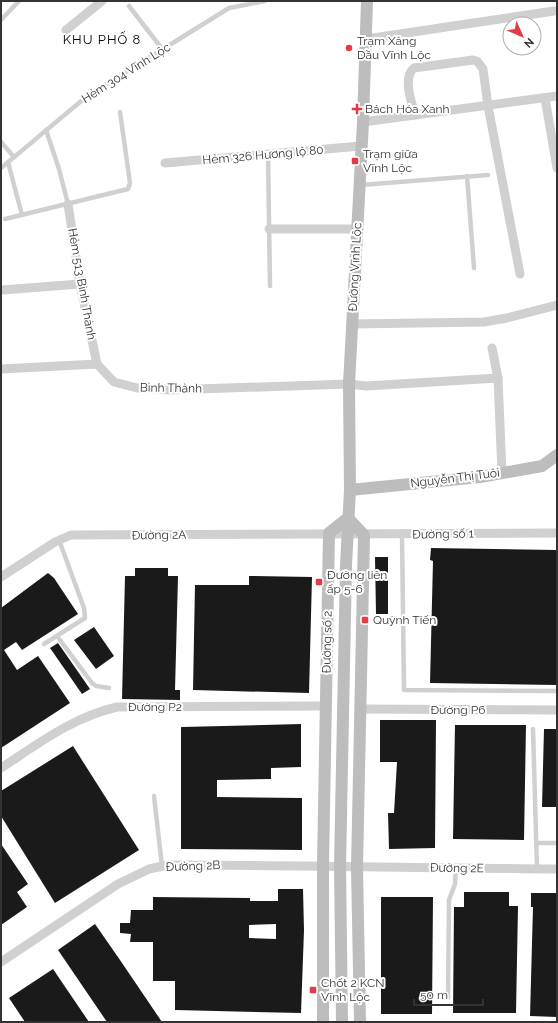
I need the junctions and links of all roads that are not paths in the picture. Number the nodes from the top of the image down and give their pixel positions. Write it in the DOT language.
graph roads {
  1 [pos="19,1"];
  2 [pos="102,1"];
  3 [pos="265,1"];
  4 [pos="367,1"];
  5 [pos="130,6"];
  6 [pos="554,11"];
  7 [pos="1,20"];
  8 [pos="66,30"];
  9 [pos="366,40"];
  10 [pos="163,50"];
  11 [pos="557,96"];
  12 [pos="545,98"];
  13 [pos="488,106"];
  14 [pos="120,112"];
  15 [pos="415,116"];
  16 [pos="363,122"];
  17 [pos="46,130"];
  18 [pos="1,142"];
  19 [pos="361,146"];
  20 [pos="268,154"];
  21 [pos="14,157"];
  22 [pos="8,162"];
  23 [pos="165,163"];
  24 [pos="1,168"];
  25 [pos="557,168"];
  26 [pos="488,175"];
  27 [pos="467,176"];
  28 [pos="359,185"];
  29 [pos="68,204"];
  30 [pos="22,216"];
  31 [pos="5,219"];
  32 [pos="269,229"];
  33 [pos="357,229"];
  34 [pos="474,268"];
  35 [pos="520,274"];
  36 [pos="80,284"];
  37 [pos="270,286"];
  38 [pos="2,290"];
  39 [pos="557,305"];
  40 [pos="352,324"];
  41 [pos="492,348"];
  42 [pos="97,364"];
  43 [pos="1,369"];
  44 [pos="498,378"];
  45 [pos="349,384"];
  46 [pos="557,455"];
  47 [pos="502,473"];
  48 [pos="350,490"];
  49 [pos="348,518"];
  50 [pos="328,533"];
  51 [pos="557,533"];
  52 [pos="349,534"];
  53 [pos="364,535"];
  54 [pos="402,535"];
  55 [pos="59,540"];
  56 [pos="1,577"];
  57 [pos="58,636"];
  58 [pos="44,644"];
  59 [pos="109,688"];
  60 [pos="557,691"];
  61 [pos="326,706"];
  62 [pos="360,709"];
  63 [pos="557,710"];
  64 [pos="533,729"];
  65 [pos="1,768"];
  66 [pos="154,796"];
  67 [pos="536,843"];
  68 [pos="557,843"];
  69 [pos="323,865"];
  70 [pos="162,866"];
  71 [pos="340,866"];
  72 [pos="456,867"];
  73 [pos="357,868"];
  74 [pos="537,869"];
  75 [pos="557,869"];
  76 [pos="1,962"];
  77 [pos="448,998"];
  78 [pos="323,1022"];
  79 [pos="342,1022"];
  80 [pos="360,1022"];
  1 -- 7 [label="lane"];
  2 -- 8 [label="street"];
  3 -- 10 [label="lane, Hẻm 304 Vĩnh Lộc"];
  4 -- 9 [label="main road, Đường Vĩnh Lộc"];
  5 -- 10 [label="lane"];
  6 -- 9 [label="street"];
  9 -- 16 [label="main road, Đường Vĩnh Lộc"];
  10 -- 17 [label="lane, Hẻm 304 Vĩnh Lộc"];
  11 -- 12 [label="street"];
  12 -- 13 [label="street"];
  12 -- 25 [label="street"];
  13 -- 15 [label="street"];
  13 -- 15 [label="street"];
  13 -- 35 [label="street"];
  14 -- 29 [label="lane"];
  15 -- 16 [label="street"];
  16 -- 19 [label="main road, Đường Vĩnh Lộc"];
  17 -- 21 [label="lane, Hẻm 304 Vĩnh Lộc"];
  17 -- 29 [label="lane"];
  18 -- 21 [label="lane"];
  19 -- 20 [label="street, Hẻm 326 Hương lộ 80"];
  19 -- 28 [label="main road, Đường Vĩnh Lộc"];
  20 -- 23 [label="street, Hẻm 326 Hương lộ 80"];
  20 -- 32 [label="lane"];
  21 -- 22 [label="lane, Hẻm 304 Vĩnh Lộc"];
  22 -- 24 [label="lane, Hẻm 304 Vĩnh Lộc"];
  22 -- 30 [label="lane"];
  26 -- 27 [label="lane"];
  27 -- 28 [label="lane"];
  27 -- 34 [label="lane"];
  28 -- 33 [label="main road, Đường Vĩnh Lộc"];
  29 -- 30 [label="lane"];
  29 -- 36 [label="street, Hẻm 513 Bình Thành"];
  30 -- 31 [label="lane"];
  32 -- 33 [label="street"];
  32 -- 37 [label="lane"];
  33 -- 40 [label="main road, Đường Vĩnh Lộc"];
  36 -- 38 [label="street"];
  36 -- 42 [label="street, Hẻm 513 Bình Thành"];
  39 -- 40 [label="street"];
  40 -- 45 [label="main road, Đường Vĩnh Lộc"];
  41 -- 44 [label="street"];
  42 -- 43 [label="street"];
  42 -- 45 [label="street, Bình Thành"];
  44 -- 45 [label="street, Bình Thành"];
  44 -- 47 [label="street"];
  45 -- 48 [label="main road, Đường Vĩnh Lộc"];
  46 -- 47 [label="main road, Nguyễn Thị Tuôi"];
  47 -- 48 [label="main road, Nguyễn Thị Tuôi"];
  48 -- 49 [label="main road, Đường Vĩnh Lộc"];
  49 -- 50 [label="main road"];
  49 -- 52 [label="main road, Đường Vĩnh Lộc"];
  49 -- 53 [label="main road"];
  50 -- 52 [label="street, Đường số 1"];
  50 -- 55 [label="street, Đường 2A"];
  50 -- 61 [label="main road, Đường số 2"];
  51 -- 54 [label="street, Đường số 1"];
  52 -- 53 [label="street, Đường số 1"];
  52 -- 71 [label="main road, Đường số 2"];
  53 -- 54 [label="street, Đường số 1"];
  53 -- 62 [label="main road"];
  54 -- 60 [label="lane"];
  55 -- 56 [label="street, Đường 2A"];
  55 -- 57 [label="lane"];
  57 -- 58 [label="lane"];
  57 -- 59 [label="lane"];
  61 -- 65 [label="street, Đường P2"];
  61 -- 69 [label="main road, Đường số 2"];
  62 -- 63 [label="street, Đường P6"];
  62 -- 73 [label="main road"];
  64 -- 67 [label="lane"];
  66 -- 70 [label="lane"];
  67 -- 68 [label="lane"];
  67 -- 74 [label="lane"];
  69 -- 70 [label="street, Đường 2B"];
  69 -- 71 [label="street, Đường 2B"];
  69 -- 78 [label="main road, Đường số 2"];
  70 -- 76 [label="street, Đường 2B"];
  71 -- 73 [label="street, Đường 2E"];
  71 -- 79 [label="main road, Đường số 2"];
  72 -- 73 [label="street, Đường 2E"];
  72 -- 74 [label="street, Đường 2E"];
  72 -- 77 [label="lane"];
  73 -- 80 [label="main road"];
  74 -- 75 [label="street, Đường 2E"];
}
